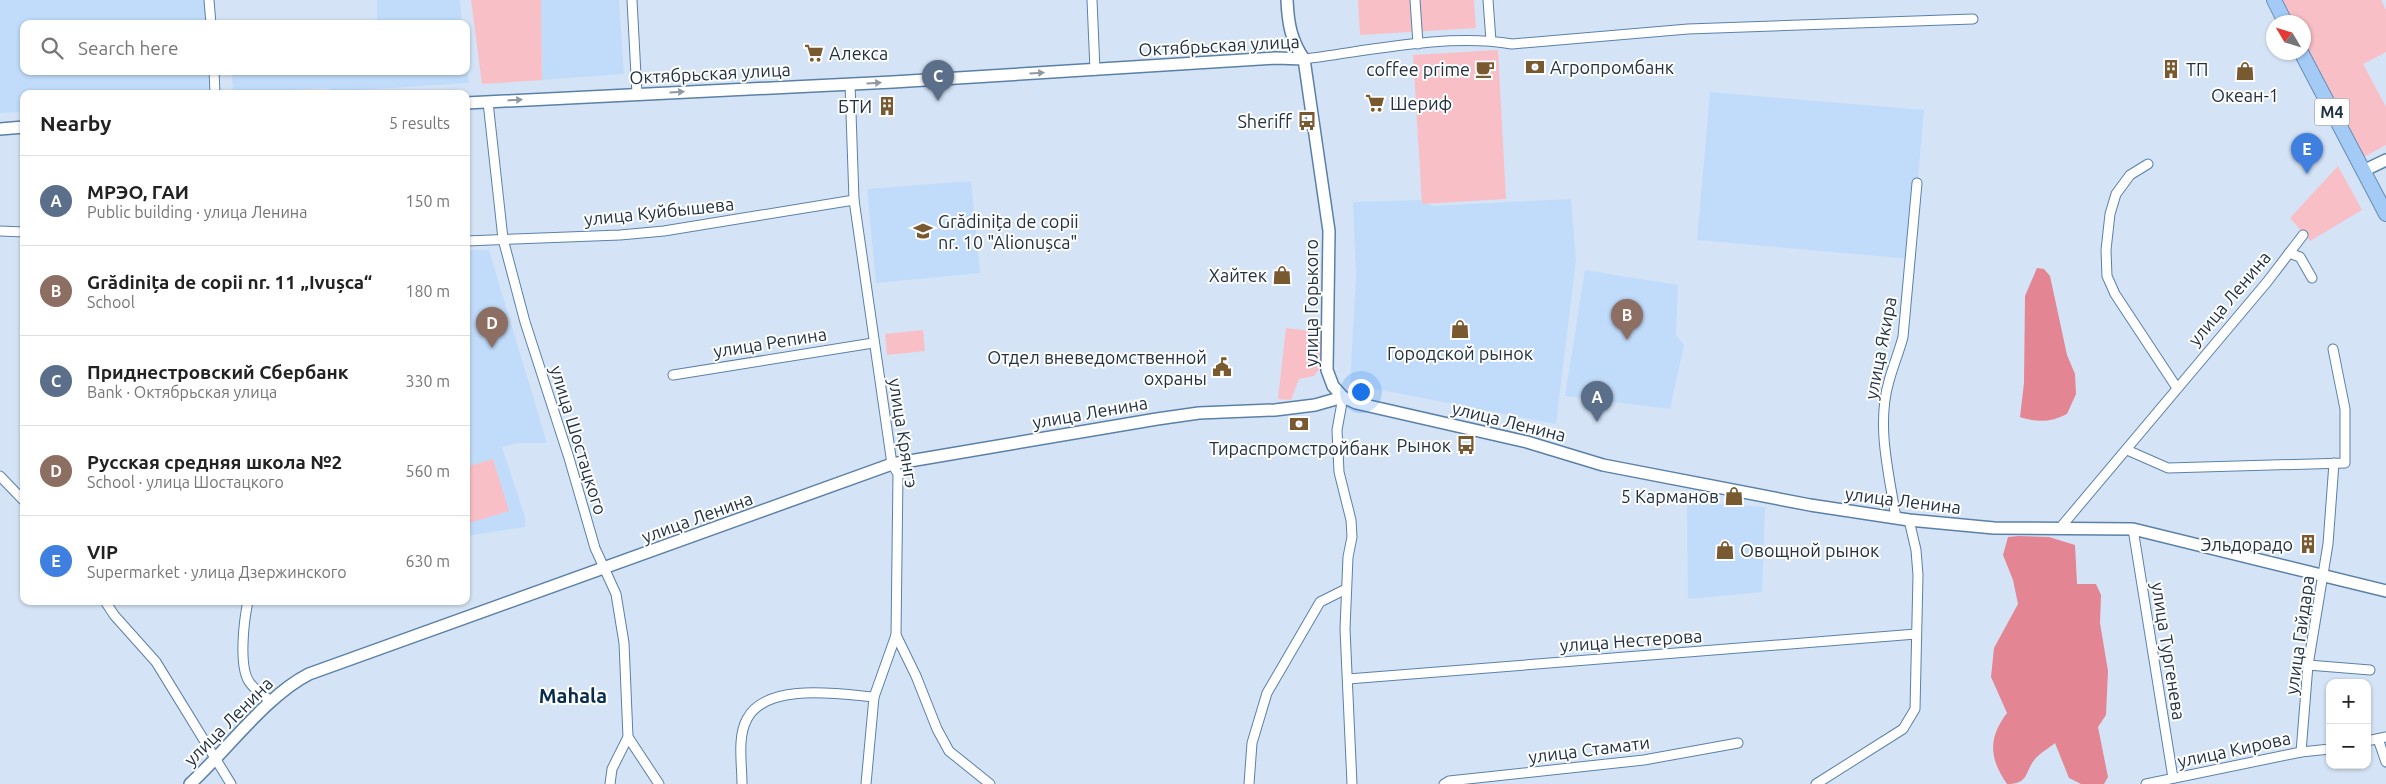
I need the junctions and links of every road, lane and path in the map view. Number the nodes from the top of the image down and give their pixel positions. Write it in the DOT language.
graph roads {
  1 [pos="209,0"];
  2 [pos="632,0"];
  3 [pos="1092,0"];
  4 [pos="1287,0"];
  5 [pos="1415,0"];
  6 [pos="1488,0"];
  7 [pos="2276,2"];
  8 [pos="2282,15"];
  9 [pos="1973,19"];
  10 [pos="211,20"];
  11 [pos="1491,41"];
  12 [pos="1418,44"];
  13 [pos="1304,59"];
  14 [pos="2305,60"];
  15 [pos="1096,70"];
  16 [pos="214,75"];
  17 [pos="850,84"];
  18 [pos="215,90"];
  19 [pos="637,94"];
  20 [pos="488,102"];
  21 [pos="470,103"];
  22 [pos="20,127"];
  23 [pos="0,128"];
  24 [pos="2386,160"];
  25 [pos="2148,164"];
  26 [pos="2363,171"];
  27 [pos="1917,183"];
  28 [pos="854,200"];
  29 [pos="2386,214"];
  30 [pos="0,231"];
  31 [pos="20,232"];
  32 [pos="2303,234"];
  33 [pos="503,240"];
  34 [pos="470,241"];
  35 [pos="2289,253"];
  36 [pos="2312,278"];
  37 [pos="873,343"];
  38 [pos="2333,349"];
  39 [pos="672,375"];
  40 [pos="2177,388"];
  41 [pos="1343,397"];
  42 [pos="2127,450"];
  43 [pos="892,464"];
  44 [pos="2334,464"];
  45 [pos="0,476"];
  46 [pos="20,497"];
  47 [pos="1896,518"];
  48 [pos="1909,520"];
  49 [pos="2060,528"];
  50 [pos="2133,530"];
  51 [pos="603,570"];
  52 [pos="2324,576"];
  53 [pos="1346,588"];
  54 [pos="2386,591"];
  55 [pos="108,605"];
  56 [pos="247,605"];
  57 [pos="1916,634"];
  58 [pos="896,635"];
  59 [pos="2308,665"];
  60 [pos="2370,670"];
  61 [pos="1348,679"];
  62 [pos="874,697"];
  63 [pos="270,701"];
  64 [pos="628,737"];
  65 [pos="2382,738"];
  66 [pos="1738,743"];
  67 [pos="2326,749"];
  68 [pos="2301,752"];
  69 [pos="216,760"];
  70 [pos="2386,762"];
  71 [pos="2173,778"];
  72 [pos="190,784"];
  73 [pos="231,784"];
  74 [pos="610,784"];
  75 [pos="659,784"];
  76 [pos="742,784"];
  77 [pos="866,784"];
  78 [pos="990,784"];
  79 [pos="1249,784"];
  80 [pos="1352,784"];
  81 [pos="1444,784"];
  82 [pos="1816,784"];
  83 [pos="2146,784"];
  1 -- 10 [label="street"];
  2 -- 19 [label="street"];
  3 -- 15 [label="street"];
  4 -- 13 [label="street, улица Горького"];
  5 -- 12 [label="street"];
  6 -- 11 [label="street"];
  7 -- 8 [label="highway"];
  9 -- 11 [label="street, Октябрьская улица"];
  11 -- 12 [label="street, Октябрьская улица"];
  12 -- 13 [label="street, Октябрьская улица"];
  13 -- 15 [label="street, Октябрьская улица"];
  13 -- 41 [label="street, улица Горького"];
  14 -- 26 [label="highway, M4"];
  17 -- 15 [label="street, Октябрьская улица, one-way"];
  16 -- 18 [label="street"];
  19 -- 17 [label="street, Октябрьская улица, one-way"];
  17 -- 28 [label="street, улица Крянгэ"];
  20 -- 19 [label="street, Октябрьская улица, one-way"];
  20 -- 21 [label="street, Октябрьская улица"];
  20 -- 33 [label="street, улица Шостацкого"];
  22 -- 23 [label="street"];
  24 -- 26 [label="street"];
  25 -- 40 [label="street"];
  26 -- 29 [label="highway, M4"];
  27 -- 47 [label="street, улица Якира"];
  28 -- 33 [label="street, улица Куйбышева"];
  28 -- 37 [label="street, улица Крянгэ"];
  30 -- 31 [label="street"];
  32 -- 35 [label="street, улица Ленина"];
  33 -- 34 [label="street, улица Куйбышева"];
  33 -- 51 [label="street, улица Шостацкого"];
  35 -- 36 [label="street, улица Ленина"];
  35 -- 40 [label="street, улица Ленина"];
  37 -- 39 [label="street, улица Репина"];
  37 -- 43 [label="street, улица Крянгэ"];
  38 -- 44 [label="street"];
  40 -- 42 [label="street, улица Ленина"];
  41 -- 43 [label="street, улица Ленина"];
  41 -- 47 [label="street, улица Ленина"];
  41 -- 53 [label="street"];
  42 -- 44 [label="street"];
  42 -- 49 [label="street, улица Ленина"];
  43 -- 51 [label="street, улица Ленина"];
  43 -- 58 [label="street, улица Крянгэ"];
  44 -- 52 [label="street, улица Гайдара"];
  45 -- 46 [label="street"];
  47 -- 48 [label="street, улица Ленина"];
  48 -- 49 [label="street, улица Ленина"];
  48 -- 57 [label="street"];
  49 -- 50 [label="street"];
  50 -- 52 [label="street"];
  50 -- 71 [label="street, улица Тургенева"];
  51 -- 63 [label="street, улица Ленина"];
  51 -- 64 [label="street, улица Шостацкого"];
  52 -- 54 [label="street"];
  52 -- 59 [label="street, улица Гайдара"];
  53 -- 61 [label="street"];
  53 -- 79 [label="street"];
  55 -- 69 [label="street"];
  56 -- 63 [label="street"];
  57 -- 61 [label="street, улица Нестерова"];
  57 -- 82 [label="street"];
  58 -- 62 [label="street, улица Крянгэ"];
  58 -- 78 [label="street"];
  59 -- 60 [label="street"];
  59 -- 68 [label="street, улица Гайдара"];
  61 -- 80 [label="street"];
  62 -- 76 [label="street"];
  62 -- 77 [label="street, улица Крянгэ"];
  63 -- 69 [label="street, улица Ленина"];
  64 -- 74 [label="street, улица Шостацкого"];
  64 -- 75 [label="street"];
  65 -- 70 [label="street"];
  66 -- 81 [label="street, улица Стамати"];
  67 -- 68 [label="street, улица Кирова"];
  68 -- 71 [label="street, улица Кирова"];
  69 -- 72 [label="street, улица Ленина"];
  69 -- 73 [label="street"];
  71 -- 83 [label="street, улица Кирова"];
}
